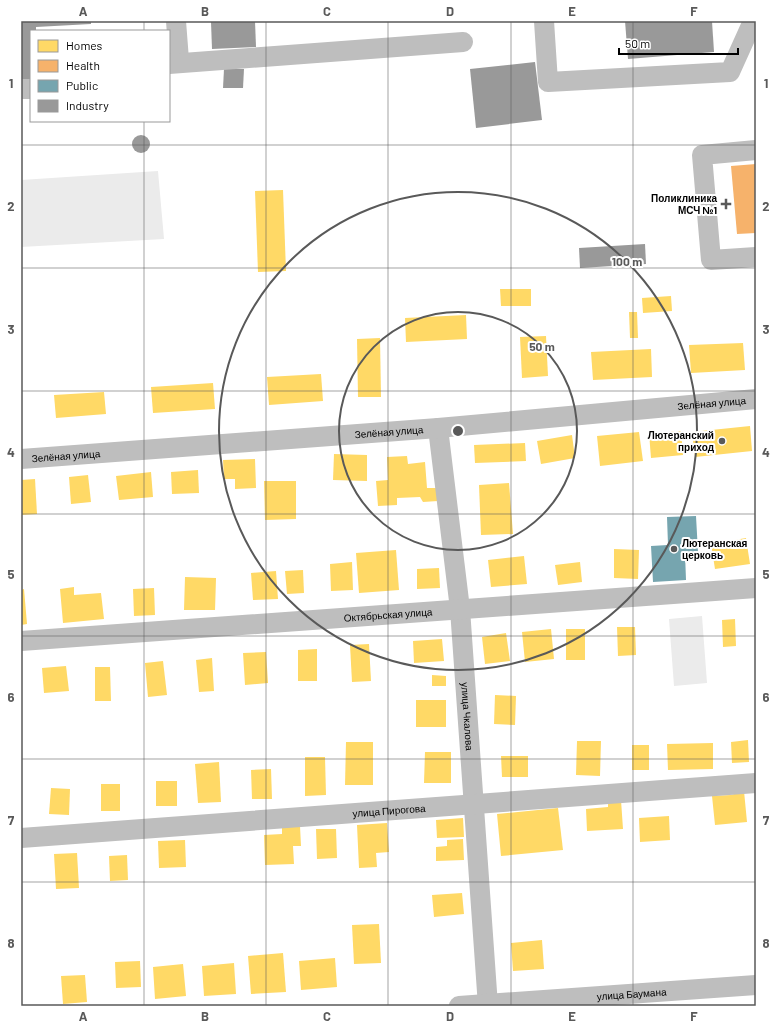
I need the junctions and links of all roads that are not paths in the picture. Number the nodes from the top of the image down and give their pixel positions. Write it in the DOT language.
graph roads {
  1 [pos="176,21"];
  2 [pos="544,21"];
  3 [pos="753,21"];
  4 [pos="463,42"];
  5 [pos="174,62"];
  6 [pos="756,150"];
  7 [pos="756,257"];
  8 [pos="756,399"];
  9 [pos="438,428"];
  10 [pos="21,458"];
  11 [pos="756,588"];
  12 [pos="460,609"];
  13 [pos="21,641"];
  14 [pos="756,783"];
  15 [pos="472,804"];
  16 [pos="21,838"];
  17 [pos="756,985"];
  18 [pos="668,999"];
  19 [pos="488,1005"];
  20 [pos="459,1006"];
  1 -- 5 [label="street"];
  2 -- 3 [label="street"];
  4 -- 5 [label="street"];
  6 -- 7 [label="street"];
  8 -- 9 [label="street, Зелёная улица"];
  9 -- 10 [label="street, Зелёная улица"];
  9 -- 12 [label="street, улица Чкалова"];
  11 -- 12 [label="street, Октябрьская улица"];
  12 -- 13 [label="street, Октябрьская улица"];
  12 -- 15 [label="street, улица Чкалова"];
  14 -- 15 [label="street, улица Пирогова"];
  15 -- 16 [label="street, улица Пирогова"];
  15 -- 19 [label="street, улица Чкалова"];
  17 -- 18 [label="street, улица Баумана"];
  18 -- 19 [label="street, улица Баумана"];
  19 -- 20 [label="street, улица Баумана"];
}
